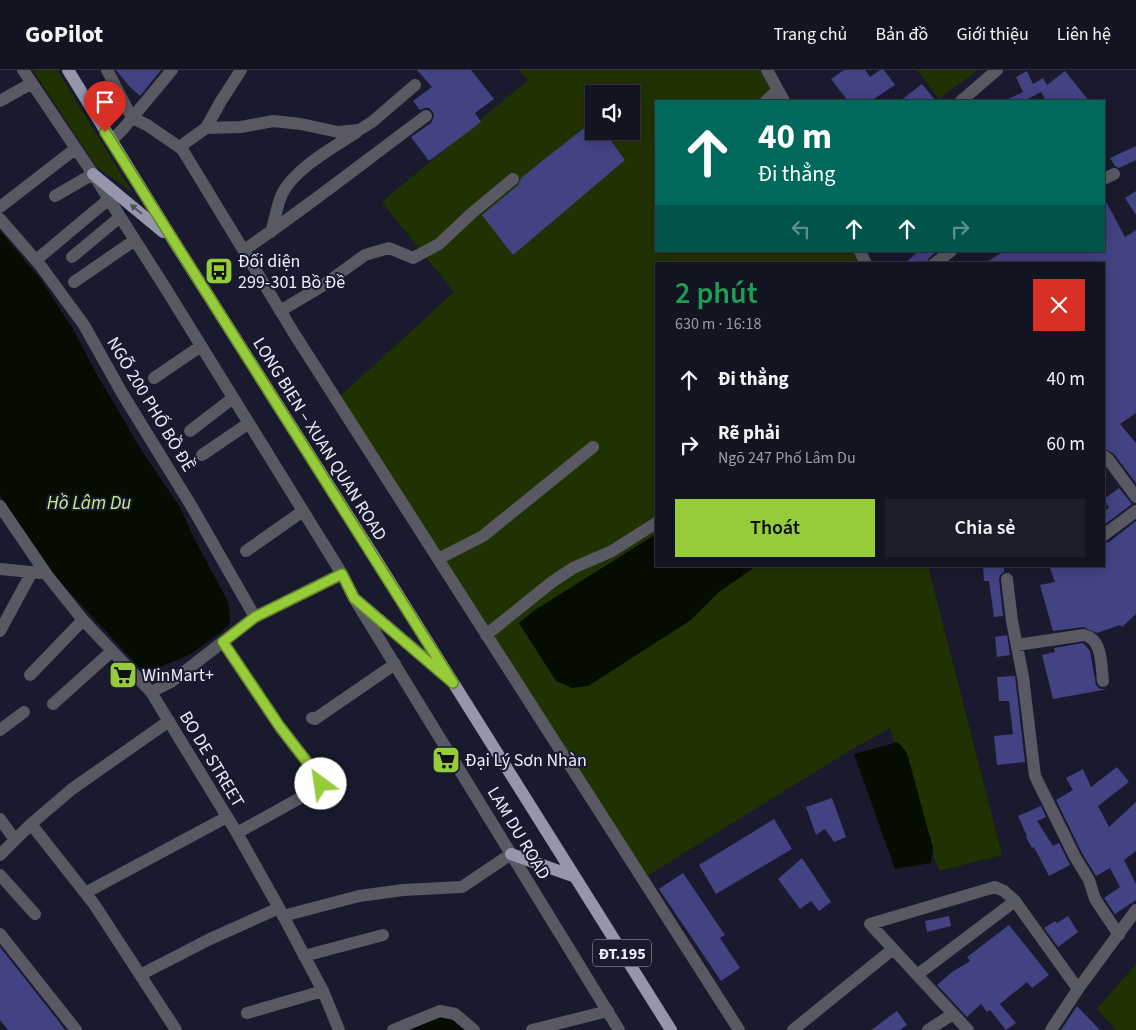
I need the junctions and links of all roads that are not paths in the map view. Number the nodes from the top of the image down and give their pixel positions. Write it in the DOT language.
graph roads {
  1 [pos="23,70"];
  2 [pos="68,70"];
  3 [pos="107,70"];
  4 [pos="172,70"];
  5 [pos="241,70"];
  6 [pos="768,70"];
  7 [pos="997,70"];
  8 [pos="32,83"];
  9 [pos="415,85"];
  10 [pos="781,96"];
  11 [pos="769,100"];
  12 [pos="962,100"];
  13 [pos="0,101"];
  14 [pos="426,116"];
  15 [pos="132,118"];
  16 [pos="206,128"];
  17 [pos="359,130"];
  18 [pos="111,141"];
  19 [pos="75,148"];
  20 [pos="182,149"];
  21 [pos="93,174"];
  22 [pos="513,179"];
  23 [pos="55,196"];
  24 [pos="109,199"];
  25 [pos="0,207"];
  26 [pos="120,217"];
  27 [pos="0,219"];
  28 [pos="272,232"];
  29 [pos="135,240"];
  30 [pos="173,240"];
  31 [pos="244,250"];
  32 [pos="951,252"];
  33 [pos="72,257"];
  34 [pos="36,260"];
  35 [pos="937,262"];
  36 [pos="74,282"];
  37 [pos="280,311"];
  38 [pos="201,346"];
  39 [pos="154,378"];
  40 [pos="234,398"];
  41 [pos="249,423"];
  42 [pos="190,431"];
  43 [pos="593,447"];
  44 [pos="202,455"];
  45 [pos="1105,456"];
  46 [pos="1136,497"];
  47 [pos="0,506"];
  48 [pos="303,511"];
  49 [pos="1136,511"];
  50 [pos="655,524"];
  51 [pos="1105,534"];
  52 [pos="246,551"];
  53 [pos="438,559"];
  54 [pos="0,569"];
  55 [pos="32,572"];
  56 [pos="342,574"];
  57 [pos="47,575"];
  58 [pos="1007,579"];
  59 [pos="354,598"];
  60 [pos="255,617"];
  61 [pos="83,620"];
  62 [pos="0,631"];
  63 [pos="486,635"];
  64 [pos="223,642"];
  65 [pos="1018,645"];
  66 [pos="112,651"];
  67 [pos="396,664"];
  68 [pos="30,675"];
  69 [pos="1103,681"];
  70 [pos="453,683"];
  71 [pos="151,692"];
  72 [pos="53,704"];
  73 [pos="24,712"];
  74 [pos="312,718"];
  75 [pos="169,721"];
  76 [pos="0,730"];
  77 [pos="227,817"];
  78 [pos="0,819"];
  79 [pos="31,824"];
  80 [pos="237,833"];
  81 [pos="15,840"];
  82 [pos="511,854"];
  83 [pos="0,855"];
  84 [pos="0,875"];
  85 [pos="573,876"];
  86 [pos="85,893"];
  87 [pos="1015,901"];
  88 [pos="1136,910"];
  89 [pos="281,912"];
  90 [pos="35,914"];
  91 [pos="0,934"];
  92 [pos="383,935"];
  93 [pos="1119,935"];
  94 [pos="893,948"];
  95 [pos="304,956"];
  96 [pos="917,975"];
  97 [pos="140,976"];
  98 [pos="1078,989"];
  99 [pos="323,990"];
  100 [pos="608,1012"];
  101 [pos="247,1013"];
  102 [pos="953,1014"];
  103 [pos="473,1029"];
  104 [pos="76,1030"];
  105 [pos="176,1030"];
  106 [pos="339,1030"];
  107 [pos="393,1030"];
  108 [pos="532,1030"];
  109 [pos="619,1030"];
  110 [pos="670,1030"];
  111 [pos="739,1030"];
  112 [pos="793,1030"];
  113 [pos="928,1030"];
  114 [pos="968,1030"];
  115 [pos="1051,1030"];
  1 -- 8 [label="street, LAM DU ROAD"];
  2 -- 18 [label="main road, LONG BIEN – XUAN QUAN ROAD"];
  3 -- 15 [label="street"];
  4 -- 15 [label="street"];
  5 -- 16 [label="street"];
  6 -- 10 [label="street"];
  7 -- 12 [label="street"];
  8 -- 13 [label="street"];
  8 -- 19 [label="street, LAM DU ROAD"];
  9 -- 17 [label="street"];
  10 -- 11 [label="street"];
  14 -- 28 [label="street"];
  15 -- 18 [label="street"];
  15 -- 20 [label="street"];
  16 -- 17 [label="street"];
  16 -- 20 [label="street"];
  17 -- 28 [label="street"];
  18 -- 30 [label="main road, LONG BIEN – XUAN QUAN ROAD"];
  19 -- 21 [label="street, LAM DU ROAD"];
  19 -- 25 [label="street"];
  20 -- 31 [label="street"];
  21 -- 23 [label="street"];
  21 -- 24 [label="street, LAM DU ROAD"];
  30 -- 21 [label="main road, one-way"];
  22 -- 37 [label="street"];
  24 -- 26 [label="street, LAM DU ROAD"];
  24 -- 34 [label="street"];
  26 -- 29 [label="street, LAM DU ROAD"];
  26 -- 33 [label="street"];
  27 -- 34 [label="street, NGÕ 200 PHỐ BỒ ĐỀ"];
  28 -- 31 [label="street"];
  29 -- 36 [label="street"];
  29 -- 38 [label="street, LAM DU ROAD"];
  30 -- 70 [label="main road, LONG BIEN – XUAN QUAN ROAD"];
  31 -- 37 [label="street"];
  32 -- 35 [label="street"];
  34 -- 60 [label="street, NGÕ 200 PHỐ BỒ ĐỀ"];
  37 -- 53 [label="street"];
  38 -- 39 [label="street"];
  38 -- 40 [label="street, LAM DU ROAD"];
  40 -- 41 [label="street, LAM DU ROAD"];
  40 -- 42 [label="street"];
  41 -- 44 [label="street"];
  41 -- 48 [label="street, LAM DU ROAD"];
  43 -- 53 [label="street"];
  45 -- 46 [label="street"];
  47 -- 57 [label="street, BO DE STREET"];
  48 -- 52 [label="street"];
  48 -- 56 [label="street, LAM DU ROAD"];
  49 -- 51 [label="street"];
  50 -- 63 [label="street"];
  53 -- 63 [label="street"];
  54 -- 55 [label="street"];
  55 -- 57 [label="street"];
  55 -- 62 [label="street"];
  56 -- 59 [label="street, LAM DU ROAD"];
  56 -- 60 [label="street"];
  57 -- 61 [label="street, BO DE STREET"];
  58 -- 65 [label="street"];
  59 -- 67 [label="street, LAM DU ROAD"];
  59 -- 70 [label="main road"];
  60 -- 64 [label="street"];
  61 -- 66 [label="street, BO DE STREET"];
  61 -- 68 [label="street"];
  63 -- 111 [label="street"];
  64 -- 71 [label="street"];
  64 -- 80 [label="street"];
  65 -- 69 [label="street"];
  65 -- 93 [label="street"];
  66 -- 71 [label="street, BO DE STREET"];
  66 -- 72 [label="street"];
  67 -- 74 [label="street"];
  67 -- 82 [label="street, LAM DU ROAD"];
  70 -- 85 [label="main road, LONG BIEN – XUAN QUAN ROAD / ĐT.195"];
  71 -- 75 [label="street, BO DE STREET"];
  73 -- 76 [label="street"];
  75 -- 77 [label="street, BO DE STREET"];
  75 -- 79 [label="street"];
  77 -- 80 [label="street, BO DE STREET"];
  77 -- 86 [label="street"];
  78 -- 81 [label="street"];
  79 -- 81 [label="street"];
  79 -- 86 [label="street"];
  80 -- 89 [label="street, BO DE STREET"];
  81 -- 83 [label="street"];
  82 -- 85 [label="main road"];
  82 -- 89 [label="street"];
  82 -- 100 [label="street, LAM DU ROAD"];
  84 -- 90 [label="street"];
  85 -- 110 [label="main road, LONG BIEN – XUAN QUAN ROAD / ĐT.195"];
  86 -- 97 [label="street"];
  87 -- 94 [label="street"];
  87 -- 96 [label="street"];
  87 -- 98 [label="street"];
  88 -- 93 [label="street"];
  89 -- 95 [label="street, BO DE STREET"];
  89 -- 97 [label="street"];
  91 -- 104 [label="street"];
  92 -- 95 [label="street"];
  93 -- 98 [label="street"];
  94 -- 96 [label="street"];
  94 -- 112 [label="street"];
  95 -- 99 [label="street, BO DE STREET"];
  96 -- 102 [label="street"];
  97 -- 105 [label="street"];
  98 -- 115 [label="street"];
  99 -- 101 [label="street"];
  99 -- 106 [label="street, BO DE STREET"];
  100 -- 108 [label="street"];
  100 -- 109 [label="street, LAM DU ROAD"];
  102 -- 113 [label="street"];
  102 -- 114 [label="street"];
  103 -- 107 [label="street"];
}
